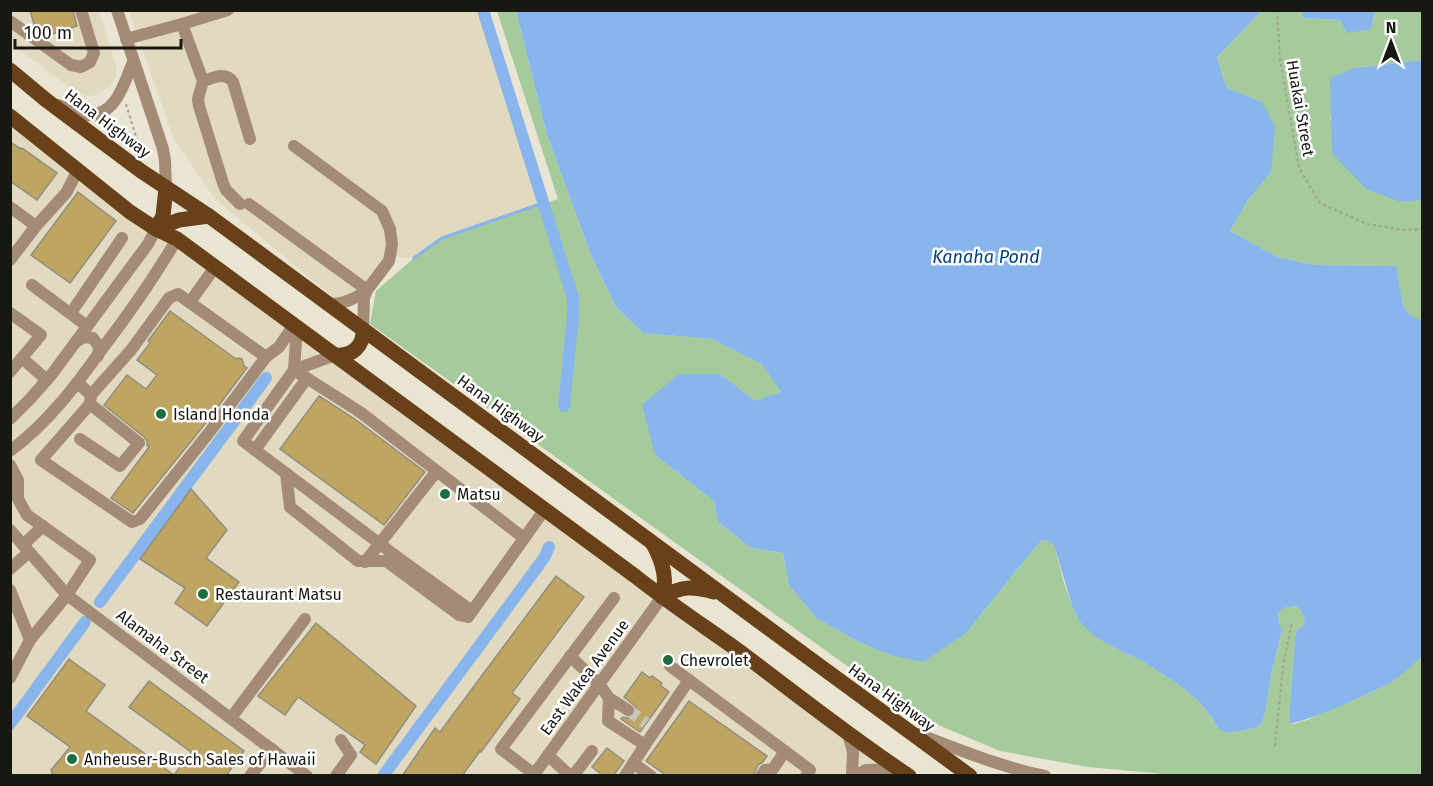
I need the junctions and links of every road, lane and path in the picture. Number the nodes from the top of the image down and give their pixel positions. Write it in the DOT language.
graph roads {
  1 [pos="81,10"];
  2 [pos="117,10"];
  3 [pos="228,10"];
  4 [pos="1277,10"];
  5 [pos="10,21"];
  6 [pos="182,24"];
  7 [pos="126,39"];
  8 [pos="133,62"];
  9 [pos="13,74"];
  10 [pos="202,81"];
  11 [pos="123,99"];
  12 [pos="46,100"];
  13 [pos="10,116"];
  14 [pos="250,139"];
  15 [pos="294,146"];
  16 [pos="143,158"];
  17 [pos="78,170"];
  18 [pos="166,188"];
  19 [pos="10,207"];
  20 [pos="209,216"];
  21 [pos="179,220"];
  22 [pos="36,226"];
  23 [pos="1422,229"];
  24 [pos="156,230"];
  25 [pos="122,238"];
  26 [pos="177,239"];
  27 [pos="10,260"];
  28 [pos="215,267"];
  29 [pos="32,285"];
  30 [pos="367,290"];
  31 [pos="190,302"];
  32 [pos="328,304"];
  33 [pos="10,313"];
  34 [pos="70,314"];
  35 [pos="87,326"];
  36 [pos="295,326"];
  37 [pos="363,329"];
  38 [pos="76,342"];
  39 [pos="335,355"];
  40 [pos="98,356"];
  41 [pos="266,357"];
  42 [pos="23,359"];
  43 [pos="294,370"];
  44 [pos="10,372"];
  45 [pos="307,378"];
  46 [pos="47,380"];
  47 [pos="78,382"];
  48 [pos="91,399"];
  49 [pos="10,419"];
  50 [pos="80,439"];
  51 [pos="10,450"];
  52 [pos="255,450"];
  53 [pos="10,465"];
  54 [pos="436,472"];
  55 [pos="286,473"];
  56 [pos="544,509"];
  57 [pos="43,526"];
  58 [pos="10,530"];
  59 [pos="524,538"];
  60 [pos="651,542"];
  61 [pos="380,544"];
  62 [pos="24,547"];
  63 [pos="366,562"];
  64 [pos="10,569"];
  65 [pos="10,590"];
  66 [pos="67,595"];
  67 [pos="725,596"];
  68 [pos="662,597"];
  69 [pos="614,598"];
  70 [pos="472,611"];
  71 [pos="305,619"];
  72 [pos="1292,621"];
  73 [pos="30,640"];
  74 [pos="570,656"];
  75 [pos="670,666"];
  76 [pos="11,676"];
  77 [pos="689,680"];
  78 [pos="599,684"];
  79 [pos="609,698"];
  80 [pos="627,710"];
  81 [pos="231,718"];
  82 [pos="906,729"];
  83 [pos="848,733"];
  84 [pos="340,740"];
  85 [pos="645,745"];
  86 [pos="1275,747"];
  87 [pos="272,749"];
  88 [pos="592,751"];
  89 [pos="784,751"];
  90 [pos="548,755"];
  91 [pos="633,763"];
  92 [pos="904,772"];
  93 [pos="769,773"];
  94 [pos="533,775"];
  95 [pos="250,776"];
  96 [pos="307,776"];
  97 [pos="336,776"];
  98 [pos="572,776"];
  99 [pos="625,776"];
  100 [pos="651,776"];
  101 [pos="807,776"];
  102 [pos="854,776"];
  103 [pos="970,776"];
  104 [pos="1045,776"];
  1 -- 5 [label="street"];
  2 -- 7 [label="street"];
  3 -- 6 [label="street"];
  4 -- 23 [label="path, Huakai Street"];
  6 -- 7 [label="street"];
  6 -- 10 [label="street"];
  7 -- 8 [label="street"];
  8 -- 12 [label="street"];
  8 -- 18 [label="street"];
  9 -- 12 [label="main road, Hana Highway"];
  10 -- 14 [label="street"];
  10 -- 30 [label="street"];
  11 -- 16 [label="path"];
  12 -- 18 [label="main road, Hana Highway"];
  13 -- 17 [label="main road"];
  15 -- 30 [label="street"];
  17 -- 22 [label="street"];
  17 -- 24 [label="main road"];
  18 -- 20 [label="main road, Hana Highway"];
  18 -- 21 [label="main road"];
  18 -- 24 [label="main road"];
  19 -- 22 [label="street"];
  20 -- 21 [label="main road"];
  20 -- 32 [label="main road, Hana Highway"];
  21 -- 24 [label="main road"];
  21 -- 26 [label="main road"];
  22 -- 27 [label="street"];
  24 -- 26 [label="main road"];
  24 -- 35 [label="street"];
  25 -- 34 [label="street"];
  26 -- 28 [label="main road"];
  26 -- 40 [label="street"];
  28 -- 31 [label="street"];
  28 -- 36 [label="main road"];
  29 -- 34 [label="street"];
  30 -- 32 [label="street"];
  30 -- 37 [label="street"];
  31 -- 41 [label="street"];
  31 -- 48 [label="street"];
  32 -- 37 [label="main road, Hana Highway"];
  33 -- 42 [label="street"];
  34 -- 35 [label="street"];
  35 -- 38 [label="street"];
  36 -- 39 [label="main road"];
  36 -- 41 [label="street"];
  36 -- 43 [label="street"];
  37 -- 39 [label="main road"];
  37 -- 60 [label="main road, Hana Highway"];
  38 -- 40 [label="street"];
  38 -- 46 [label="street"];
  39 -- 43 [label="street"];
  39 -- 56 [label="main road"];
  40 -- 47 [label="street"];
  41 -- 48 [label="street"];
  42 -- 44 [label="street"];
  42 -- 46 [label="street"];
  43 -- 45 [label="street"];
  43 -- 52 [label="street"];
  45 -- 52 [label="street"];
  45 -- 54 [label="street"];
  46 -- 49 [label="street"];
  47 -- 48 [label="street"];
  47 -- 51 [label="street"];
  48 -- 50 [label="street"];
  52 -- 55 [label="street"];
  53 -- 57 [label="street"];
  54 -- 59 [label="street"];
  54 -- 61 [label="street"];
  55 -- 61 [label="street"];
  55 -- 63 [label="street"];
  56 -- 59 [label="street"];
  56 -- 68 [label="main road"];
  57 -- 62 [label="street"];
  57 -- 66 [label="street"];
  58 -- 62 [label="street, Alamaha Street"];
  59 -- 70 [label="street"];
  60 -- 67 [label="main road, Hana Highway"];
  60 -- 68 [label="main road"];
  61 -- 63 [label="street"];
  61 -- 70 [label="street"];
  62 -- 64 [label="street"];
  62 -- 66 [label="street, Alamaha Street"];
  63 -- 70 [label="street"];
  65 -- 73 [label="street"];
  66 -- 73 [label="street"];
  66 -- 81 [label="street, Alamaha Street"];
  67 -- 68 [label="main road"];
  67 -- 82 [label="main road, Hana Highway"];
  68 -- 78 [label="street, East Wakea Avenue"];
  68 -- 83 [label="main road"];
  69 -- 74 [label="street"];
  71 -- 81 [label="street"];
  72 -- 86 [label="path"];
  73 -- 76 [label="street"];
  74 -- 78 [label="street"];
  74 -- 94 [label="street"];
  75 -- 77 [label="street"];
  77 -- 85 [label="street"];
  77 -- 89 [label="street"];
  78 -- 79 [label="street"];
  78 -- 90 [label="street, East Wakea Avenue"];
  79 -- 80 [label="street"];
  79 -- 85 [label="street"];
  81 -- 87 [label="street, Alamaha Street"];
  82 -- 103 [label="main road, Hana Highway"];
  82 -- 104 [label="street"];
  83 -- 92 [label="main road"];
  83 -- 102 [label="street"];
  84 -- 97 [label="street"];
  85 -- 91 [label="street"];
  87 -- 95 [label="street"];
  87 -- 96 [label="street, Alamaha Street"];
  88 -- 98 [label="street"];
  89 -- 93 [label="street"];
  89 -- 101 [label="street"];
  90 -- 94 [label="street, East Wakea Avenue"];
  90 -- 98 [label="street"];
  91 -- 99 [label="street"];
  91 -- 100 [label="street"];
  92 -- 102 [label="street"];
}
